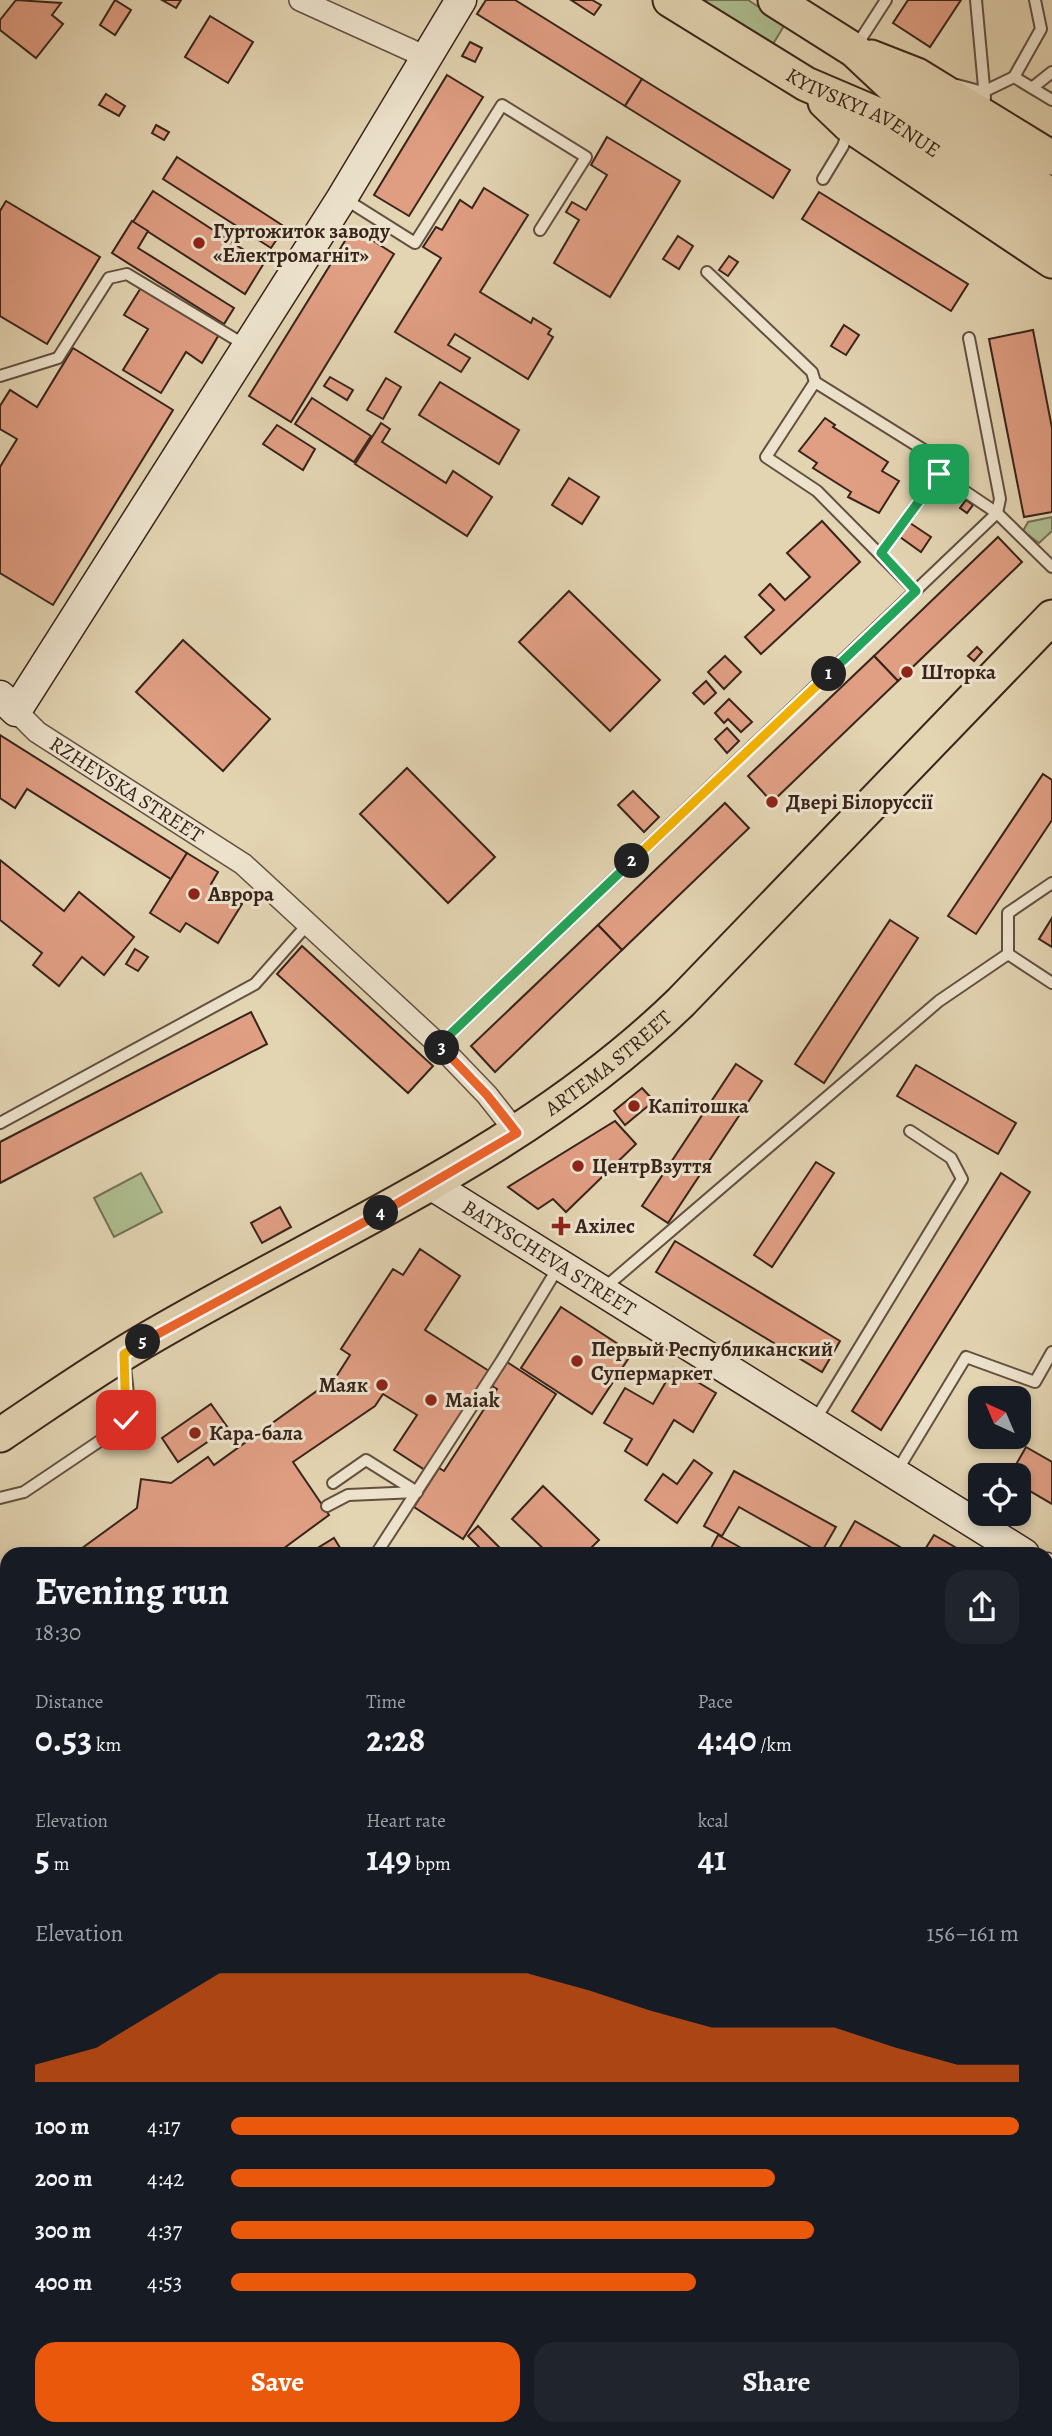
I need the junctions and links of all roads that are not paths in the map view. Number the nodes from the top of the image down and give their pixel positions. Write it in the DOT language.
graph roads {
  1 [pos="300,0"];
  2 [pos="461,0"];
  3 [pos="670,0"];
  4 [pos="775,0"];
  5 [pos="886,0"];
  6 [pos="976,0"];
  7 [pos="1035,0"];
  8 [pos="854,50"];
  9 [pos="426,57"];
  10 [pos="1052,72"];
  11 [pos="1014,77"];
  12 [pos="806,84"];
  13 [pos="1032,88"];
  14 [pos="1052,100"];
  15 [pos="988,106"];
  16 [pos="849,125"];
  17 [pos="1052,158"];
  18 [pos="823,179"];
  19 [pos="1052,196"];
  20 [pos="342,198"];
  21 [pos="1052,228"];
  22 [pos="540,230"];
  23 [pos="1052,261"];
  24 [pos="707,272"];
  25 [pos="969,338"];
  26 [pos="248,346"];
  27 [pos="1,378"];
  28 [pos="815,382"];
  29 [pos="939,474"];
  30 [pos="997,513"];
  31 [pos="881,553"];
  32 [pos="1052,567"];
  33 [pos="916,591"];
  34 [pos="1052,617"];
  35 [pos="8,704"];
  36 [pos="1052,883"];
  37 [pos="307,925"];
  38 [pos="1008,954"];
  39 [pos="1052,983"];
  40 [pos="439,1045"];
  41 [pos="2,1118"];
  42 [pos="910,1132"];
  43 [pos="517,1133"];
  44 [pos="432,1185"];
  45 [pos="560,1264"];
  46 [pos="602,1289"];
  47 [pos="1052,1352"];
  48 [pos="124,1354"];
  49 [pos="812,1425"];
  50 [pos="0,1435"];
  51 [pos="895,1473"];
  52 [pos="333,1483"];
  53 [pos="417,1492"];
  54 [pos="0,1498"];
  55 [pos="327,1506"];
  56 [pos="381,1547"];
  57 [pos="1013,1547"];
  1 -- 9 [label="street"];
  2 -- 9 [label="street"];
  3 -- 12 [label="main road, KYIVSKYI AVENUE"];
  4 -- 8 [label="main road, KYIVSKYI AVENUE"];
  5 -- 8 [label="lane"];
  6 -- 15 [label="lane"];
  7 -- 11 [label="lane"];
  8 -- 15 [label="main road"];
  8 -- 19 [label="main road, KYIVSKYI AVENUE"];
  9 -- 20 [label="street"];
  10 -- 13 [label="lane"];
  11 -- 13 [label="lane"];
  11 -- 15 [label="lane"];
  12 -- 16 [label="main road"];
  12 -- 21 [label="main road, KYIVSKYI AVENUE"];
  13 -- 14 [label="lane"];
  15 -- 17 [label="main road"];
  16 -- 18 [label="lane"];
  16 -- 23 [label="main road"];
  20 -- 22 [label="lane"];
  20 -- 26 [label="street"];
  24 -- 28 [label="lane"];
  25 -- 30 [label="lane"];
  26 -- 27 [label="lane"];
  26 -- 35 [label="street"];
  28 -- 29 [label="lane"];
  28 -- 31 [label="lane"];
  29 -- 30 [label="lane"];
  29 -- 31 [label="lane"];
  30 -- 32 [label="lane"];
  30 -- 33 [label="lane"];
  31 -- 33 [label="lane"];
  33 -- 40 [label="lane"];
  34 -- 43 [label="main road, ARTEMA STREET"];
  35 -- 37 [label="street, RZHEVSKA STREET"];
  36 -- 38 [label="lane"];
  37 -- 40 [label="street, RZHEVSKA STREET"];
  37 -- 41 [label="lane"];
  38 -- 39 [label="lane"];
  38 -- 46 [label="lane"];
  40 -- 43 [label="street, RZHEVSKA STREET"];
  42 -- 49 [label="lane"];
  43 -- 44 [label="main road, ARTEMA STREET"];
  44 -- 45 [label="street, BATYSCHEVA STREET"];
  44 -- 48 [label="main road, ARTEMA STREET"];
  45 -- 46 [label="street, BATYSCHEVA STREET"];
  45 -- 53 [label="lane"];
  46 -- 49 [label="street, BATYSCHEVA STREET"];
  47 -- 51 [label="lane"];
  48 -- 50 [label="main road, ARTEMA STREET"];
  48 -- 54 [label="lane"];
  49 -- 51 [label="street, BATYSCHEVA STREET"];
  51 -- 57 [label="street, BATYSCHEVA STREET"];
  52 -- 53 [label="lane"];
  53 -- 55 [label="lane"];
  53 -- 56 [label="lane"];
}
